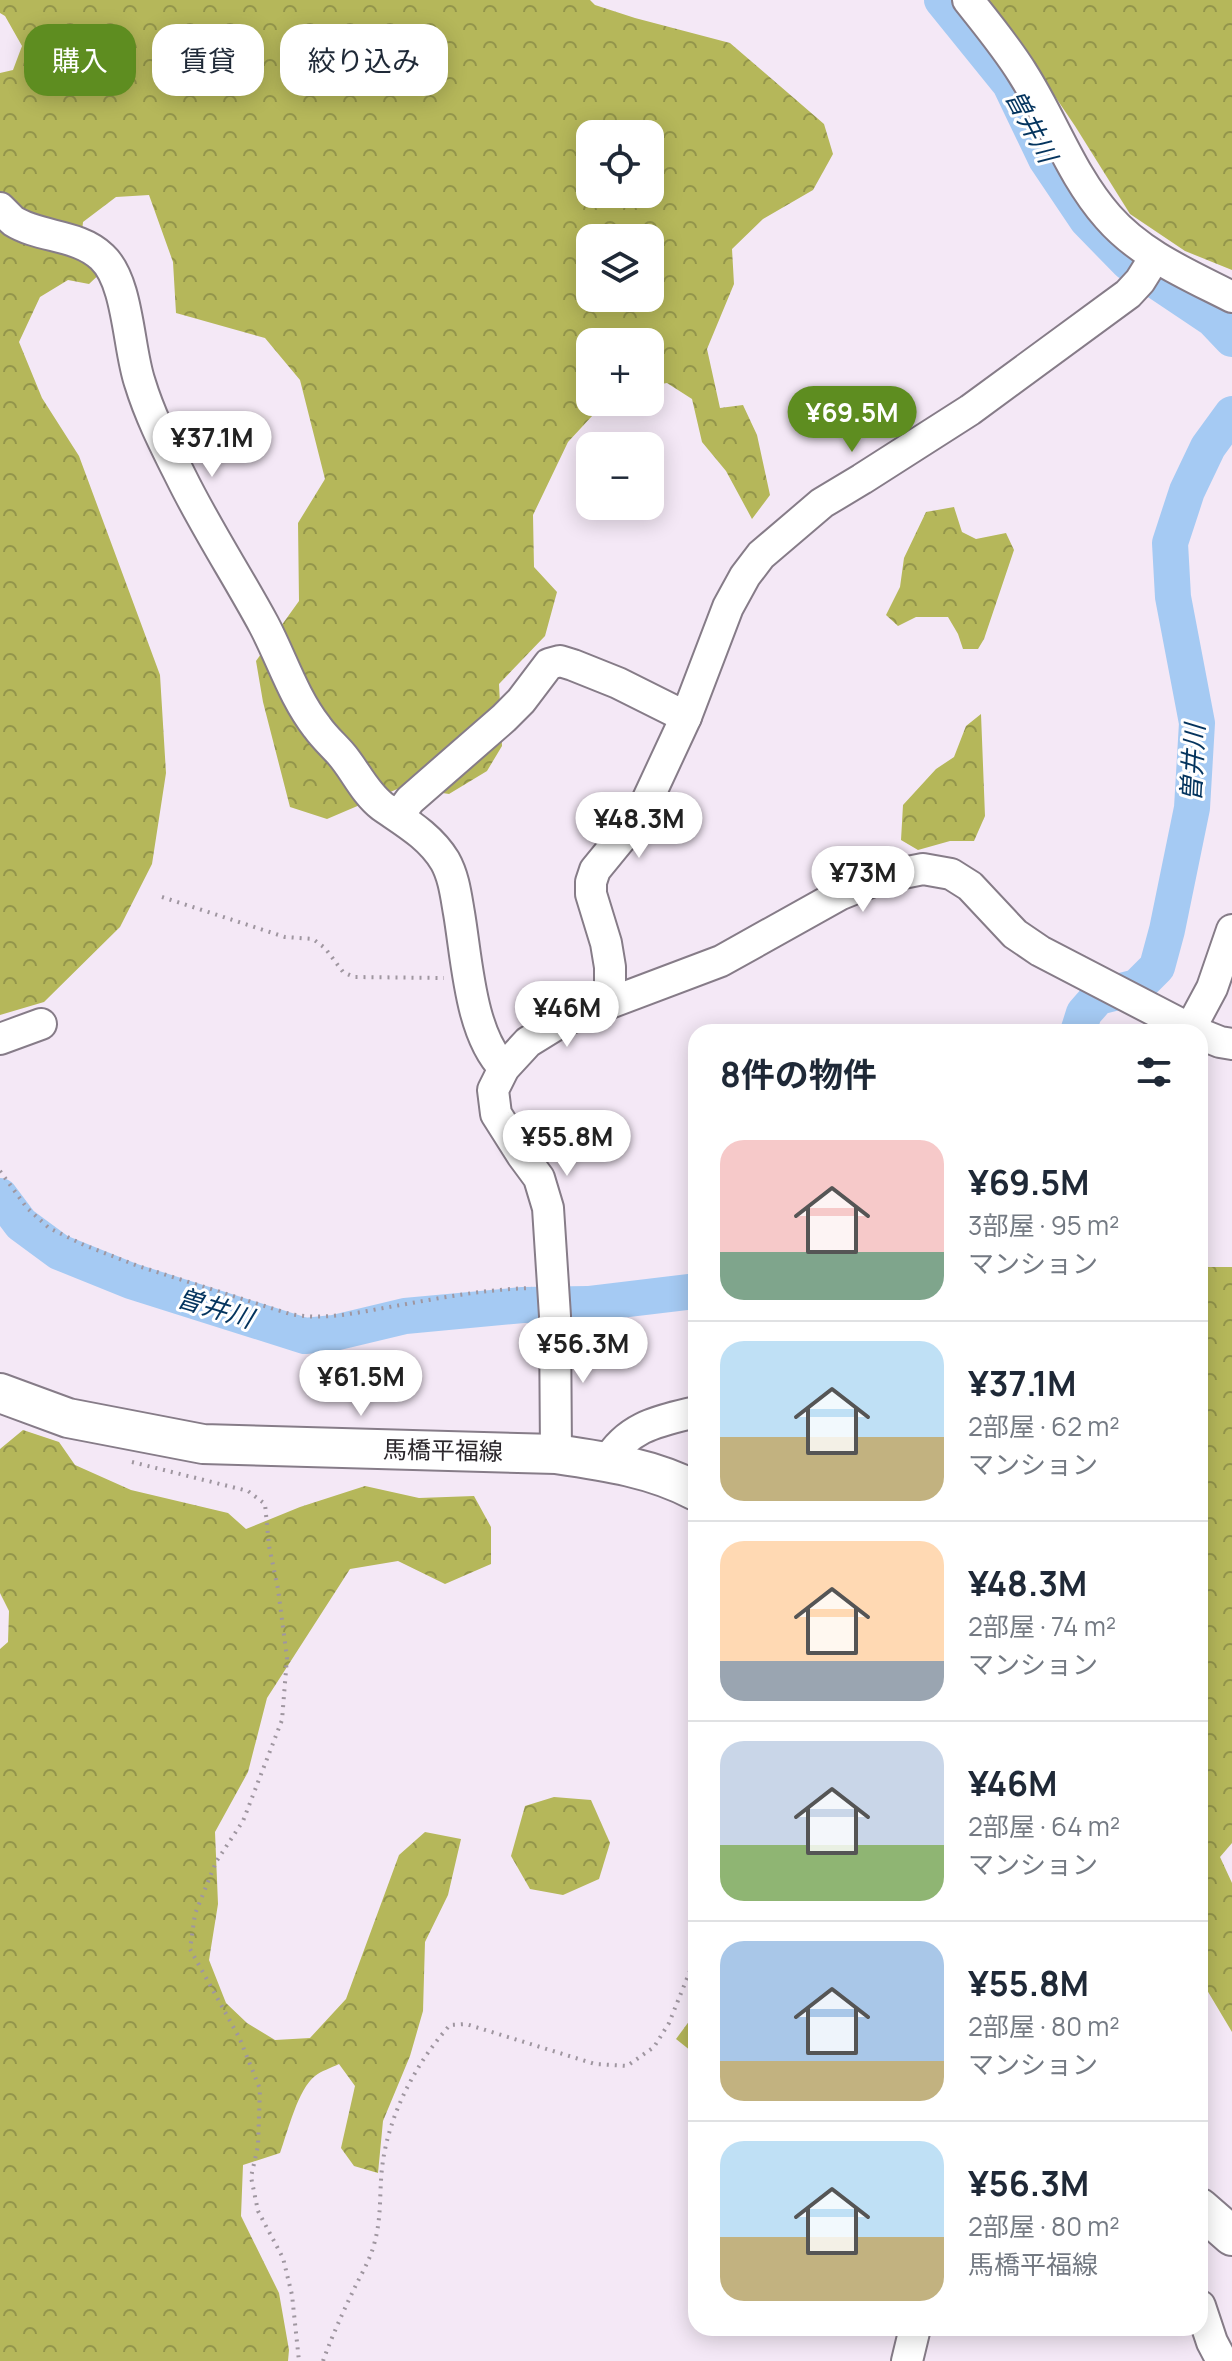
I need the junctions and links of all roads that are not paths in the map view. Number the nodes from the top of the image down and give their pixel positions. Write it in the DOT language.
graph roads {
  1 [pos="968,0"];
  2 [pos="0,208"];
  3 [pos="1149,267"];
  4 [pos="1232,297"];
  5 [pos="686,717"];
  6 [pos="399,815"];
  7 [pos="1232,930"];
  8 [pos="610,1002"];
  9 [pos="41,1024"];
  10 [pos="1179,1024"];
  11 [pos="1198,1024"];
  12 [pos="1208,1037"];
  13 [pos="0,1039"];
  14 [pos="1232,1044"];
  15 [pos="504,1068"];
  16 [pos="0,1393"];
  17 [pos="688,1414"];
  18 [pos="556,1454"];
  19 [pos="607,1462"];
  20 [pos="688,1488"];
  21 [pos="1208,2215"];
  22 [pos="1232,2236"];
  23 [pos="1208,2330"];
  24 [pos="913,2336"];
  25 [pos="907,2361"];
  26 [pos="1222,2361"];
  1 -- 3 [label="street"];
  2 -- 6 [label="street"];
  3 -- 4 [label="street"];
  3 -- 5 [label="street"];
  5 -- 6 [label="street"];
  5 -- 8 [label="street"];
  6 -- 15 [label="street"];
  7 -- 11 [label="street"];
  8 -- 10 [label="street"];
  8 -- 15 [label="street"];
  9 -- 13 [label="street"];
  12 -- 14 [label="street"];
  15 -- 18 [label="street"];
  16 -- 18 [label="main road, 馬橋平福線"];
  17 -- 19 [label="street"];
  18 -- 19 [label="main road, 馬橋平福線"];
  19 -- 20 [label="main road, 馬橋平福線"];
  21 -- 22 [label="main road"];
  23 -- 26 [label="street"];
  24 -- 25 [label="street"];
}
